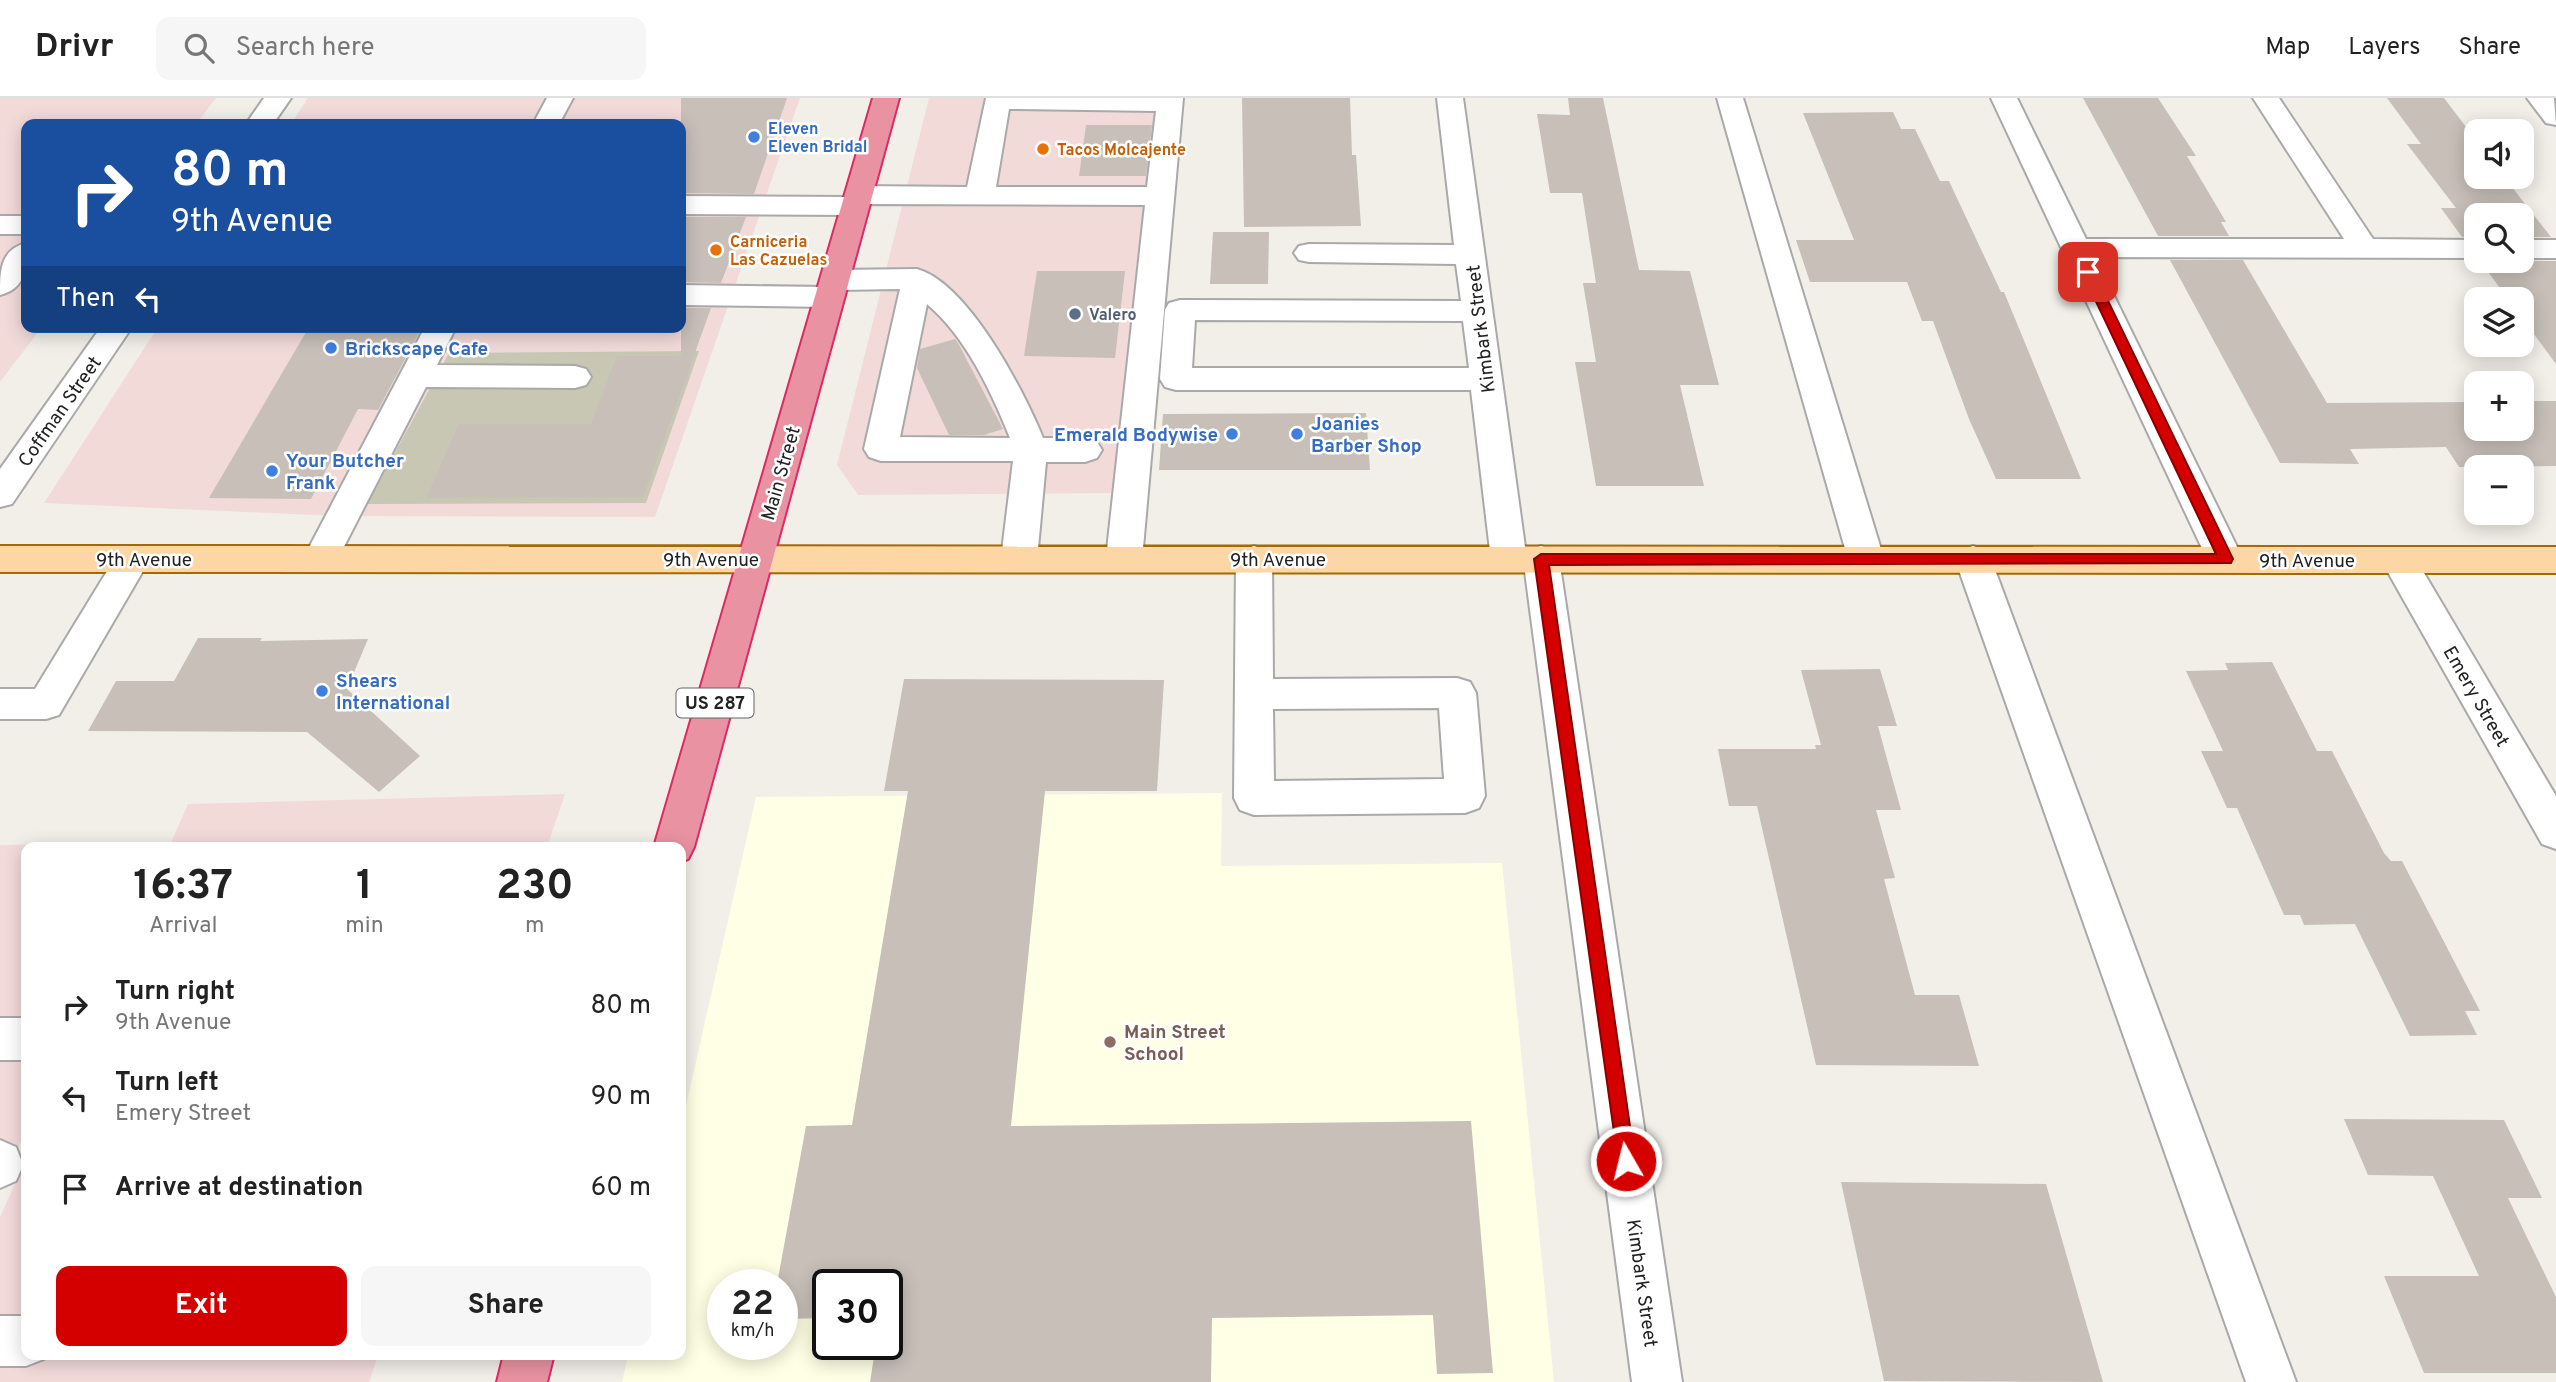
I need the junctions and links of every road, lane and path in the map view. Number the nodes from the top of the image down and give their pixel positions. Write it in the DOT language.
graph roads {
  1 [pos="278,98"];
  2 [pos="560,98"];
  3 [pos="886,98"];
  4 [pos="1450,98"];
  5 [pos="1730,98"];
  6 [pos="2004,98"];
  7 [pos="2266,98"];
  8 [pos="2540,98"];
  9 [pos="1170,100"];
  10 [pos="2556,117"];
  11 [pos="263,119"];
  12 [pos="549,119"];
  13 [pos="980,195"];
  14 [pos="1160,196"];
  15 [pos="857,200"];
  16 [pos="686,205"];
  17 [pos="0,225"];
  18 [pos="21,225"];
  19 [pos="2076,248"];
  20 [pos="2365,249"];
  21 [pos="2464,249"];
  22 [pos="2534,249"];
  23 [pos="2556,249"];
  24 [pos="1309,253"];
  25 [pos="1471,255"];
  26 [pos="21,258"];
  27 [pos="917,279"];
  28 [pos="0,285"];
  29 [pos="832,288"];
  30 [pos="686,295"];
  31 [pos="1478,311"];
  32 [pos="113,333"];
  33 [pos="438,333"];
  34 [pos="416,376"];
  35 [pos="575,377"];
  36 [pos="1486,379"];
  37 [pos="1031,450"];
  38 [pos="1085,450"];
  39 [pos="0,495"];
  40 [pos="0,559"];
  41 [pos="132,559"];
  42 [pos="321,559"];
  43 [pos="755,559"];
  44 [pos="1019,559"];
  45 [pos="1124,559"];
  46 [pos="1254,559"];
  47 [pos="1525,559"];
  48 [pos="1866,559"];
  49 [pos="1973,559"];
  50 [pos="2225,559"];
  51 [pos="2399,560"];
  52 [pos="2556,560"];
  53 [pos="1255,694"];
  54 [pos="0,704"];
  55 [pos="2556,832"];
  56 [pos="675,842"];
  57 [pos="0,1039"];
  58 [pos="21,1039"];
  59 [pos="0,1341"];
  60 [pos="21,1341"];
  61 [pos="528,1360"];
  62 [pos="522,1382"];
  63 [pos="1657,1382"];
  64 [pos="2271,1382"];
  1 -- 11 [label="street"];
  2 -- 12 [label="street"];
  3 -- 15 [label="highway, Main Street / US 287"];
  4 -- 25 [label="street, Kimbark Street"];
  5 -- 48 [label="street"];
  6 -- 19 [label="street"];
  7 -- 20 [label="street"];
  8 -- 10 [label="street"];
  9 -- 13 [label="street"];
  9 -- 14 [label="street"];
  13 -- 14 [label="street"];
  13 -- 15 [label="street"];
  14 -- 45 [label="street"];
  15 -- 16 [label="street"];
  15 -- 29 [label="highway, Main Street / US 287"];
  17 -- 18 [label="street"];
  19 -- 20 [label="street"];
  19 -- 50 [label="street"];
  20 -- 21 [label="street"];
  22 -- 23 [label="street"];
  24 -- 25 [label="street"];
  25 -- 31 [label="street, Kimbark Street"];
  26 -- 28 [label="street"];
  27 -- 29 [label="street"];
  27 -- 37 [label="street"];
  27 -- 37 [label="street"];
  29 -- 30 [label="street"];
  29 -- 43 [label="highway, Main Street / US 287"];
  31 -- 36 [label="street, Kimbark Street"];
  31 -- 36 [label="street"];
  32 -- 39 [label="street, Coffman Street"];
  33 -- 34 [label="street"];
  34 -- 35 [label="street"];
  34 -- 42 [label="street"];
  36 -- 47 [label="street, Kimbark Street"];
  37 -- 38 [label="street"];
  37 -- 44 [label="street"];
  40 -- 41 [label="main road, 9th Avenue"];
  41 -- 42 [label="main road, 9th Avenue"];
  41 -- 54 [label="street"];
  42 -- 43 [label="main road, 9th Avenue"];
  43 -- 44 [label="main road, 9th Avenue"];
  43 -- 56 [label="highway, Main Street / US 287"];
  44 -- 45 [label="main road, 9th Avenue"];
  45 -- 46 [label="main road, 9th Avenue"];
  46 -- 47 [label="main road, 9th Avenue"];
  46 -- 53 [label="street"];
  47 -- 48 [label="main road, 9th Avenue"];
  47 -- 63 [label="street, Kimbark Street"];
  48 -- 49 [label="main road, 9th Avenue"];
  49 -- 50 [label="main road, 9th Avenue"];
  49 -- 64 [label="street"];
  50 -- 51 [label="main road, 9th Avenue"];
  51 -- 52 [label="main road, 9th Avenue"];
  51 -- 55 [label="street, Emery Street"];
  53 -- 53 [label="street"];
  57 -- 58 [label="street"];
  59 -- 60 [label="street"];
  61 -- 62 [label="highway"];
}
